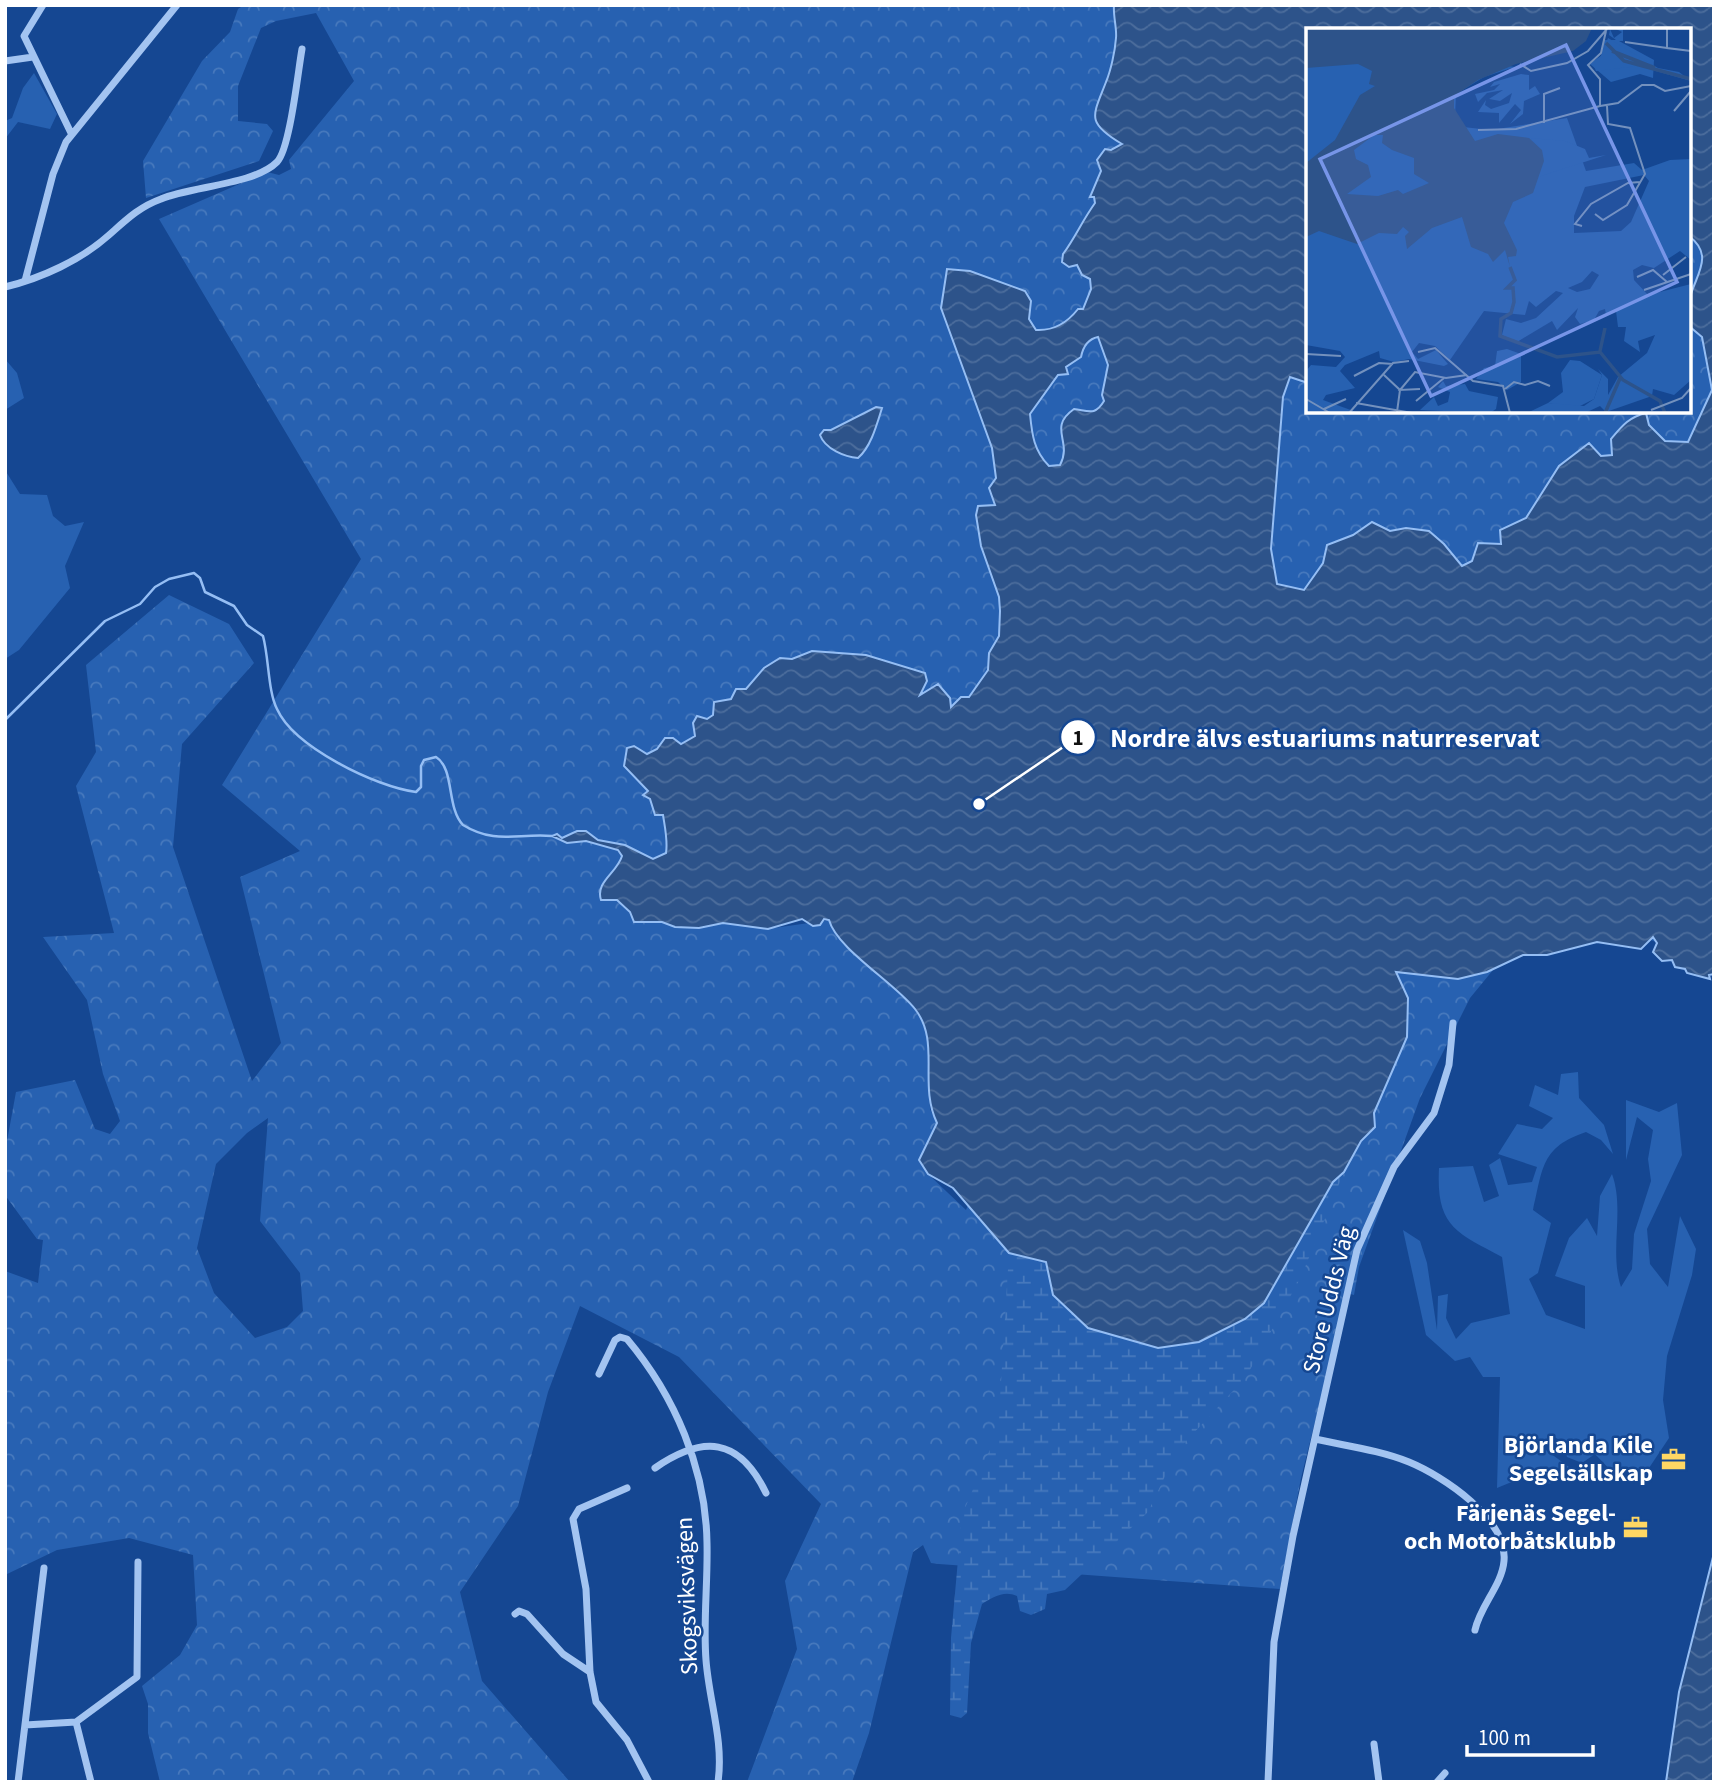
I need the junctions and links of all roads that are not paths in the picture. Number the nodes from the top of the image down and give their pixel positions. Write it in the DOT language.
graph roads {
  1 [pos="43,5"];
  2 [pos="177,5"];
  3 [pos="302,49"];
  4 [pos="33,57"];
  5 [pos="5,61"];
  6 [pos="71,133"];
  7 [pos="25,281"];
  8 [pos="5,287"];
  9 [pos="1453,1023"];
  10 [pos="599,1374"];
  11 [pos="1315,1439"];
  12 [pos="690,1452"];
  13 [pos="655,1468"];
  14 [pos="627,1488"];
  15 [pos="766,1493"];
  16 [pos="138,1562"];
  17 [pos="44,1568"];
  18 [pos="515,1614"];
  19 [pos="1475,1630"];
  20 [pos="590,1672"];
  21 [pos="76,1722"];
  22 [pos="26,1725"];
  23 [pos="1374,1744"];
  24 [pos="1445,1773"];
  25 [pos="18,1782"];
  26 [pos="91,1782"];
  27 [pos="649,1782"];
  28 [pos="718,1782"];
  29 [pos="1268,1782"];
  30 [pos="1378,1782"];
  31 [pos="1437,1782"];
  1 -- 4 [label="street"];
  2 -- 6 [label="street"];
  3 -- 7 [label="street"];
  4 -- 5 [label="street"];
  4 -- 6 [label="street"];
  6 -- 7 [label="street"];
  7 -- 8 [label="street"];
  9 -- 11 [label="street, Store Udds Väg"];
  10 -- 12 [label="street, Skogsviksvägen"];
  11 -- 19 [label="street"];
  11 -- 29 [label="street, Store Udds Väg"];
  12 -- 13 [label="street"];
  12 -- 15 [label="street"];
  12 -- 28 [label="street, Skogsviksvägen"];
  14 -- 20 [label="street"];
  16 -- 21 [label="street"];
  17 -- 22 [label="street"];
  18 -- 20 [label="street"];
  20 -- 27 [label="street"];
  21 -- 22 [label="street"];
  21 -- 26 [label="street"];
  22 -- 25 [label="street"];
  23 -- 30 [label="street"];
  24 -- 31 [label="street"];
}
